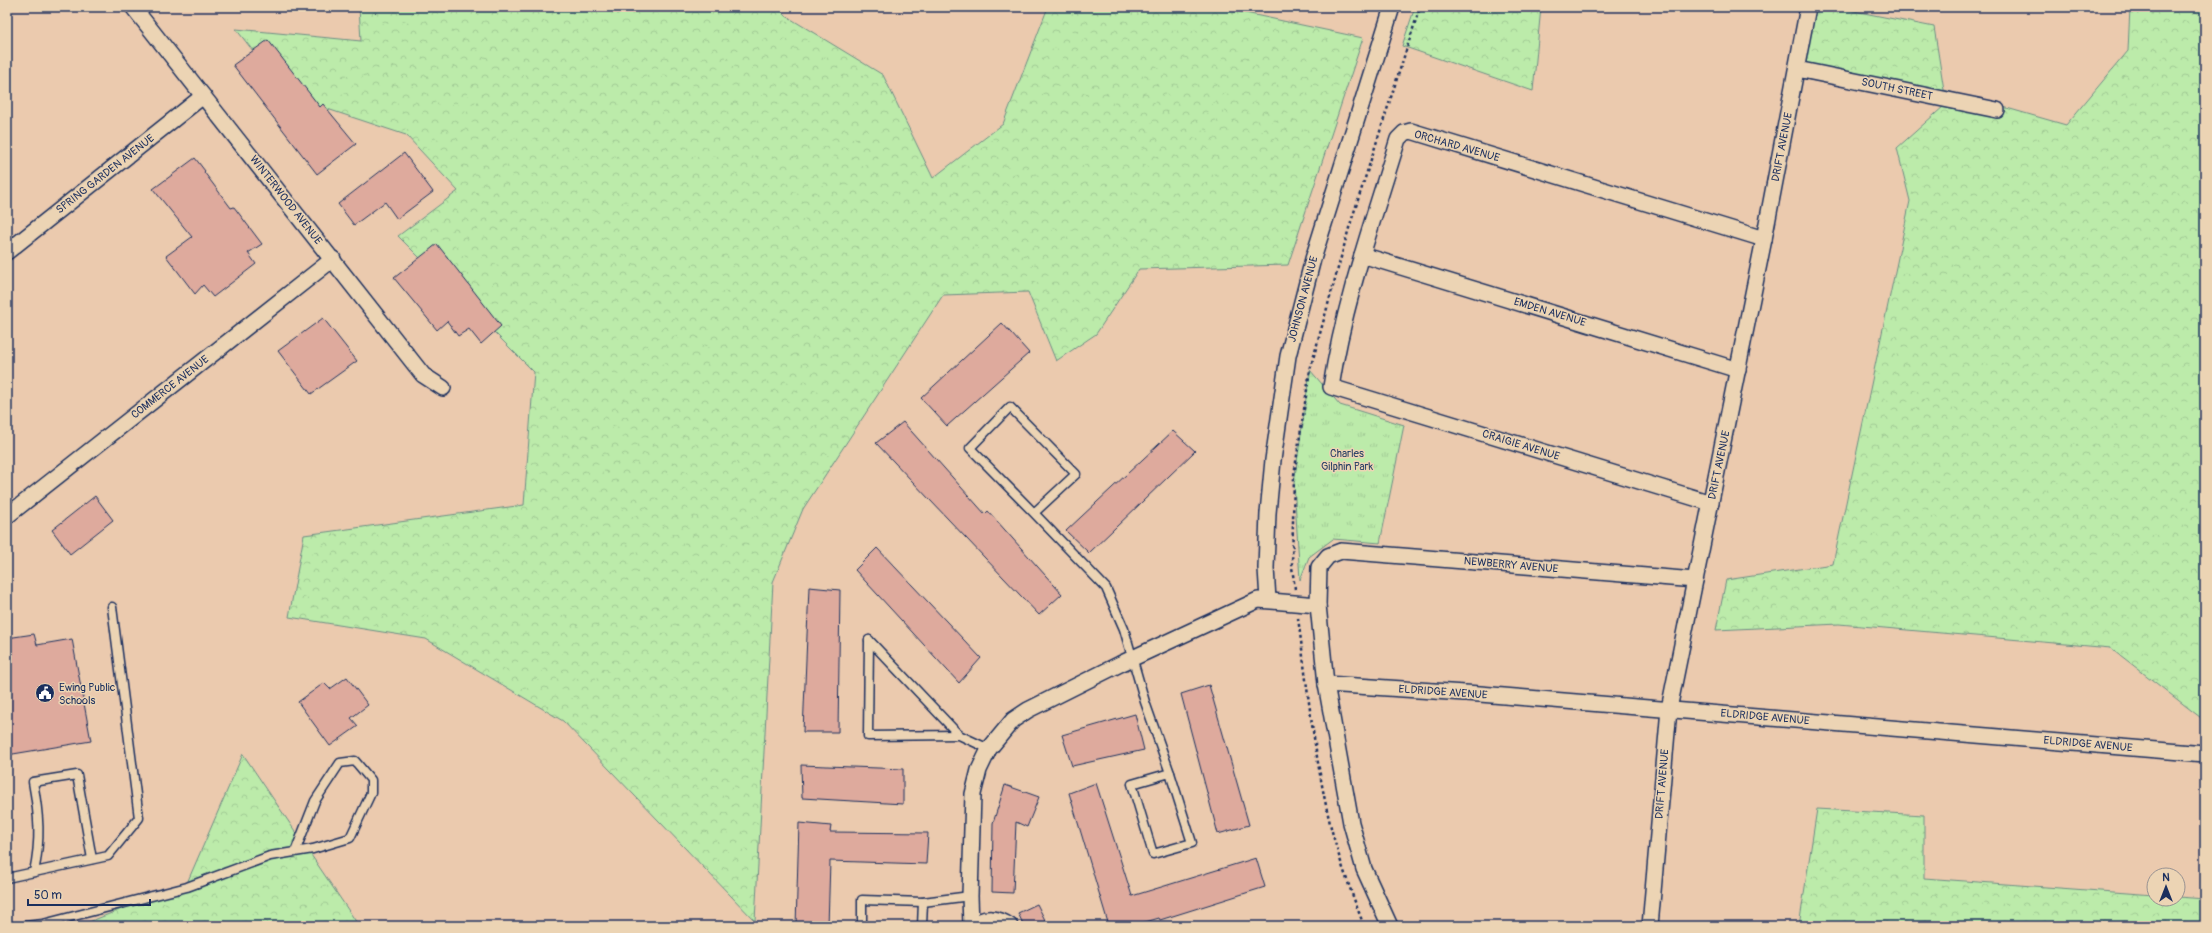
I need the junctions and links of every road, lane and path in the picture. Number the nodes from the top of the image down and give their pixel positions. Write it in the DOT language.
graph roads {
  1 [pos="133,7"];
  2 [pos="1392,7"];
  3 [pos="1808,7"];
  4 [pos="1797,69"];
  5 [pos="203,96"];
  6 [pos="1997,110"];
  7 [pos="1764,239"];
  8 [pos="7,252"];
  9 [pos="1362,255"];
  10 [pos="333,258"];
  11 [pos="1738,370"];
  12 [pos="1331,387"];
  13 [pos="443,388"];
  14 [pos="1711,503"];
  15 [pos="1034,513"];
  16 [pos="7,516"];
  17 [pos="1695,580"];
  18 [pos="1294,581"];
  19 [pos="1268,600"];
  20 [pos="1296,604"];
  21 [pos="1318,605"];
  22 [pos="112,607"];
  23 [pos="1134,658"];
  24 [pos="1326,684"];
  25 [pos="1669,709"];
  26 [pos="959,735"];
  27 [pos="989,749"];
  28 [pos="2205,754"];
  29 [pos="1170,773"];
  30 [pos="295,852"];
  31 [pos="92,859"];
  32 [pos="34,872"];
  33 [pos="7,878"];
  34 [pos="970,896"];
  35 [pos="923,902"];
  36 [pos="26,926"];
  37 [pos="862,926"];
  38 [pos="922,926"];
  39 [pos="973,926"];
  40 [pos="1010,926"];
  41 [pos="1364,926"];
  42 [pos="1390,926"];
  43 [pos="1650,926"];
  1 -- 5 [label="street, WINTERWOOD AVENUE"];
  2 -- 19 [label="street, JOHNSON AVENUE"];
  3 -- 4 [label="street, DRIFT AVENUE"];
  4 -- 6 [label="street, SOUTH STREET"];
  4 -- 7 [label="street, DRIFT AVENUE"];
  5 -- 8 [label="street, SPRING GARDEN AVENUE"];
  5 -- 10 [label="street, WINTERWOOD AVENUE"];
  7 -- 9 [label="street, ORCHARD AVENUE"];
  7 -- 11 [label="street, DRIFT AVENUE"];
  9 -- 11 [label="street, EMDEN AVENUE"];
  9 -- 12 [label="street, ORCHARD AVENUE"];
  10 -- 13 [label="street, WINTERWOOD AVENUE"];
  10 -- 16 [label="street, COMMERCE AVENUE"];
  11 -- 14 [label="street, DRIFT AVENUE"];
  12 -- 14 [label="street, CRAIGIE AVENUE"];
  14 -- 17 [label="street, DRIFT AVENUE"];
  15 -- 15 [label="lane"];
  15 -- 23 [label="lane"];
  17 -- 21 [label="street, NEWBERRY AVENUE"];
  17 -- 25 [label="street, DRIFT AVENUE"];
  18 -- 20 [label="path"];
  19 -- 20 [label="street"];
  19 -- 23 [label="street"];
  20 -- 21 [label="street"];
  20 -- 41 [label="path"];
  21 -- 24 [label="street"];
  22 -- 31 [label="lane"];
  23 -- 27 [label="street"];
  23 -- 29 [label="lane"];
  24 -- 25 [label="street, ELDRIDGE AVENUE"];
  24 -- 42 [label="street"];
  25 -- 28 [label="street, ELDRIDGE AVENUE"];
  25 -- 43 [label="street, DRIFT AVENUE"];
  26 -- 26 [label="lane"];
  26 -- 27 [label="lane"];
  27 -- 34 [label="street"];
  29 -- 29 [label="lane"];
  30 -- 30 [label="lane"];
  30 -- 36 [label="lane"];
  31 -- 32 [label="lane"];
  31 -- 32 [label="lane"];
  32 -- 33 [label="lane"];
  34 -- 35 [label="lane"];
  34 -- 39 [label="street"];
  35 -- 37 [label="lane"];
  35 -- 38 [label="lane"];
  39 -- 40 [label="street"];
}
